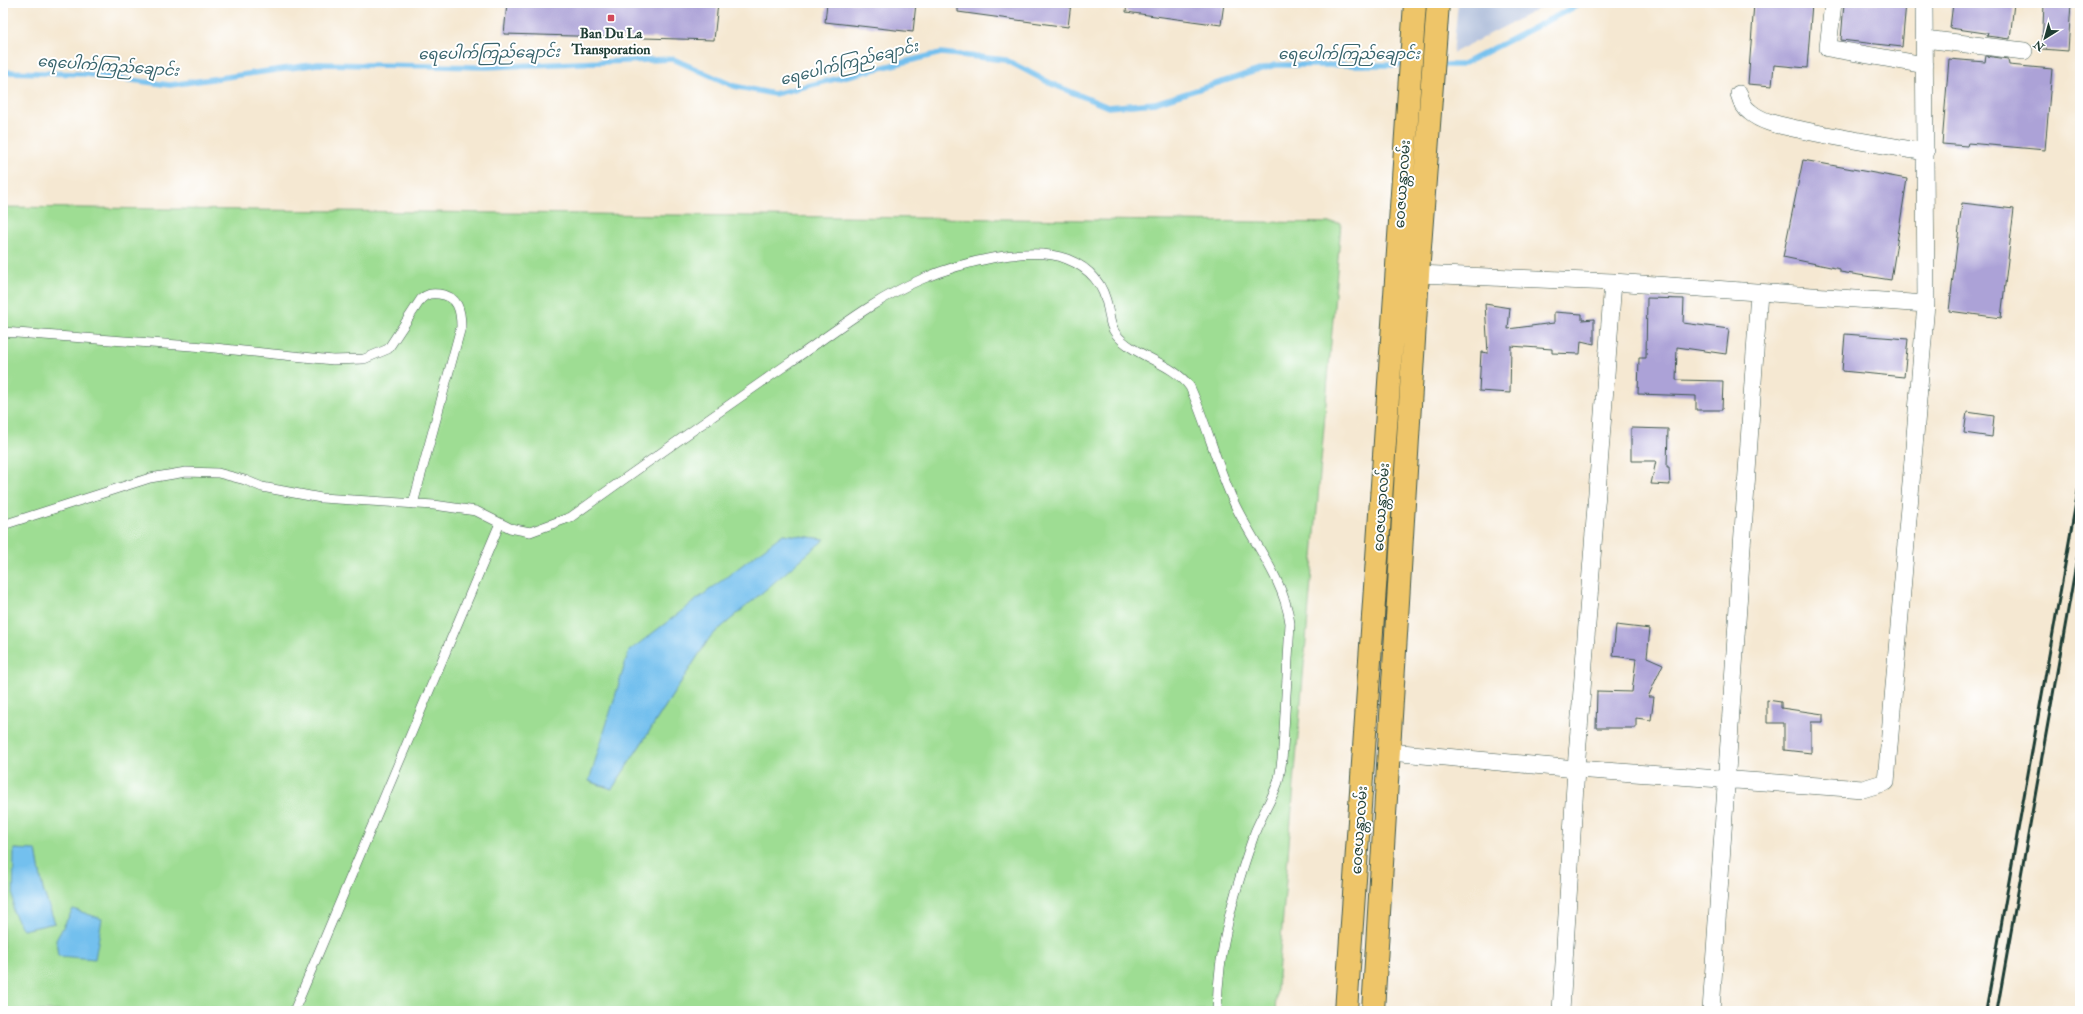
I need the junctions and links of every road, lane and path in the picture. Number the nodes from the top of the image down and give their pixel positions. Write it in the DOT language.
graph roads {
  1 [pos="1415,3"];
  2 [pos="1438,3"];
  3 [pos="1833,3"];
  4 [pos="1924,3"];
  5 [pos="1925,39"];
  6 [pos="2024,51"];
  7 [pos="1925,65"];
  8 [pos="1740,94"];
  9 [pos="1926,152"];
  10 [pos="1418,274"];
  11 [pos="1613,282"];
  12 [pos="1759,292"];
  13 [pos="1926,304"];
  14 [pos="3,332"];
  15 [pos="413,504"];
  16 [pos="500,523"];
  17 [pos="3,525"];
  18 [pos="1390,752"];
  19 [pos="1576,769"];
  20 [pos="1726,779"];
  21 [pos="294,1011"];
  22 [pos="1217,1011"];
  23 [pos="1346,1011"];
  24 [pos="1373,1011"];
  25 [pos="1561,1011"];
  26 [pos="1711,1011"];
  1 -- 23 [label="main road, ဝေဇယန္တာလမ်း"];
  2 -- 10 [label="main road, ဝေဇယန္တာလမ်း"];
  3 -- 7 [label="street"];
  4 -- 5 [label="street"];
  5 -- 6 [label="street"];
  5 -- 7 [label="street"];
  7 -- 9 [label="street"];
  8 -- 9 [label="street"];
  9 -- 13 [label="street"];
  10 -- 11 [label="street"];
  10 -- 18 [label="main road, ဝေဇယန္တာလမ်း"];
  11 -- 12 [label="street"];
  11 -- 19 [label="street"];
  12 -- 13 [label="street"];
  12 -- 20 [label="street"];
  13 -- 20 [label="street"];
  14 -- 15 [label="lane"];
  15 -- 16 [label="lane"];
  15 -- 17 [label="lane"];
  16 -- 21 [label="lane"];
  16 -- 22 [label="lane"];
  18 -- 19 [label="street"];
  18 -- 24 [label="main road, ဝေဇယန္တာလမ်း"];
  19 -- 20 [label="street"];
  19 -- 25 [label="street"];
  20 -- 26 [label="street"];
}
